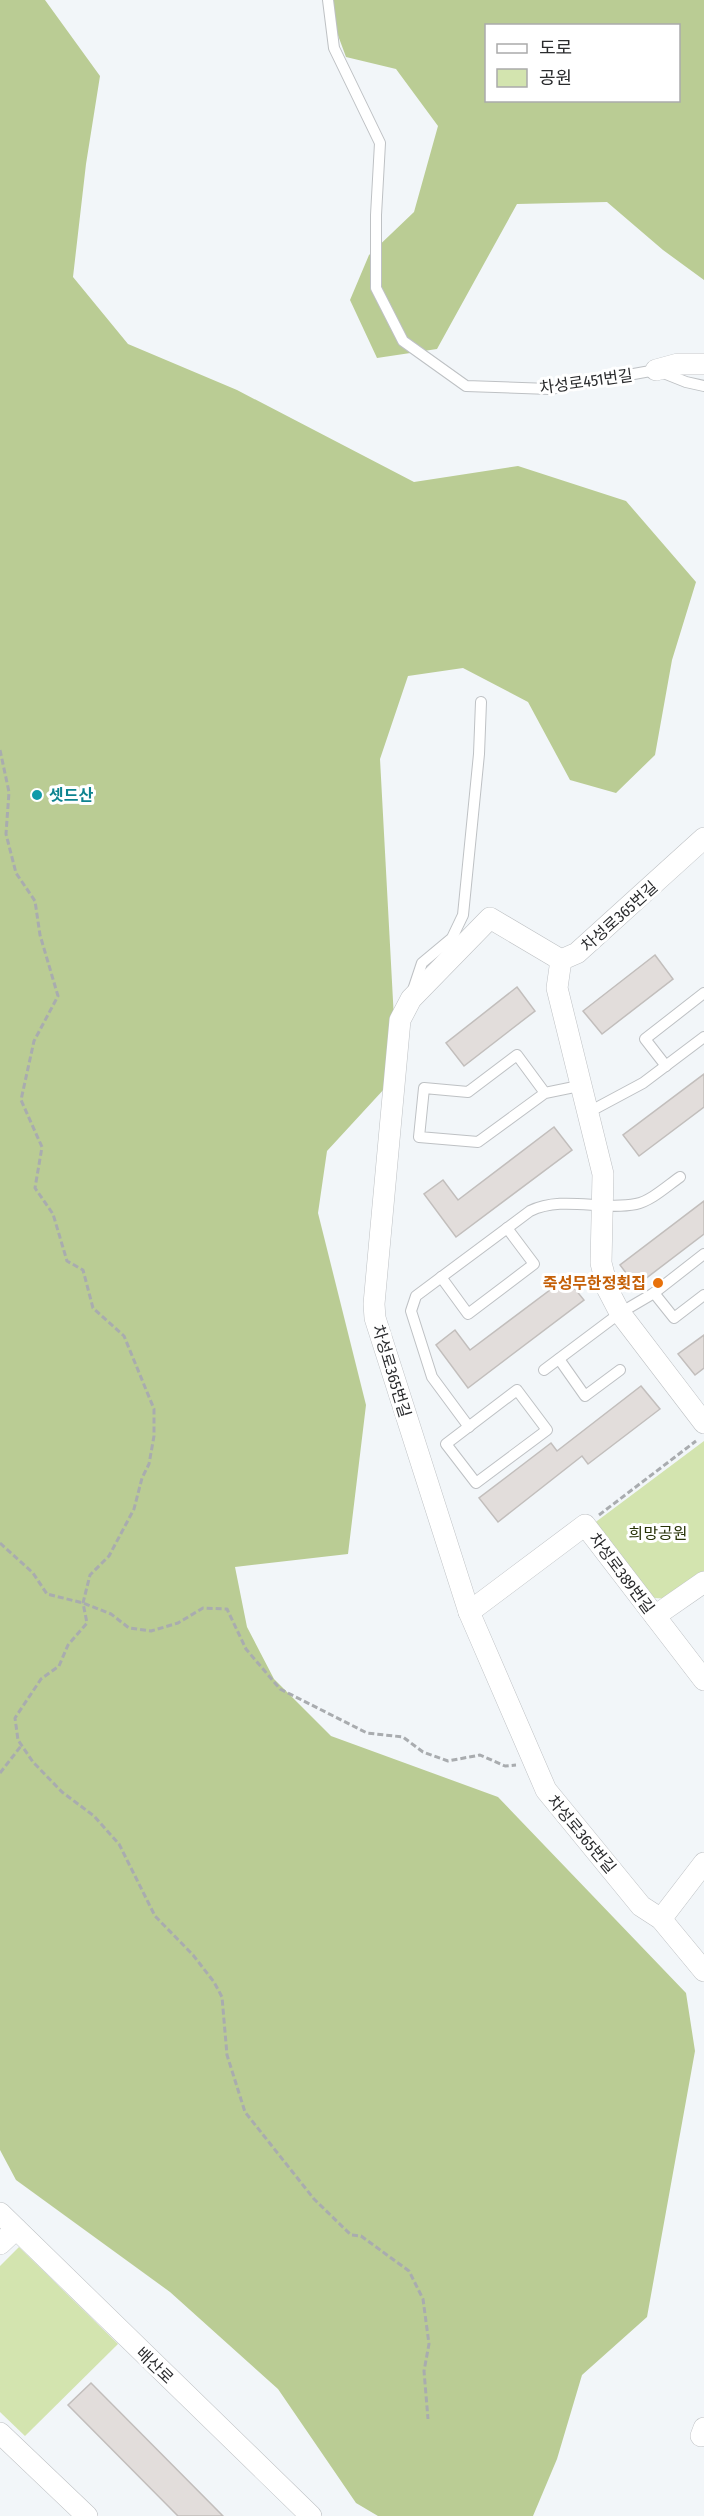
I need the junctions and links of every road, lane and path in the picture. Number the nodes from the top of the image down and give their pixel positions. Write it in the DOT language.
graph roads {
  1 [pos="328,0"];
  2 [pos="704,363"];
  3 [pos="656,370"];
  4 [pos="704,386"];
  5 [pos="481,702"];
  6 [pos="0,750"];
  7 [pos="703,840"];
  8 [pos="561,960"];
  9 [pos="704,993"];
  10 [pos="411,999"];
  11 [pos="704,1037"];
  12 [pos="666,1066"];
  13 [pos="579,1086"];
  14 [pos="545,1093"];
  15 [pos="587,1113"];
  16 [pos="680,1178"];
  17 [pos="604,1204"];
  18 [pos="507,1228"];
  19 [pos="704,1254"];
  20 [pos="441,1277"];
  21 [pos="654,1293"];
  22 [pos="704,1295"];
  23 [pos="620,1313"];
  24 [pos="559,1359"];
  25 [pos="544,1370"];
  26 [pos="620,1370"];
  27 [pos="704,1423"];
  28 [pos="469,1427"];
  29 [pos="704,1435"];
  30 [pos="585,1525"];
  31 [pos="0,1543"];
  32 [pos="704,1582"];
  33 [pos="83,1603"];
  34 [pos="469,1612"];
  35 [pos="655,1617"];
  36 [pos="704,1680"];
  37 [pos="21,1745"];
  38 [pos="533,1761"];
  39 [pos="0,1773"];
  40 [pos="704,1863"];
  41 [pos="661,1919"];
  42 [pos="704,1971"];
  43 [pos="0,2213"];
  44 [pos="15,2229"];
  45 [pos="0,2244"];
  46 [pos="428,2419"];
  47 [pos="0,2433"];
  48 [pos="87,2516"];
  49 [pos="311,2516"];
  1 -- 3 [label="lane, 차성로451번길"];
  2 -- 3 [label="street, 차성로451번길"];
  3 -- 4 [label="lane"];
  5 -- 10 [label="lane"];
  6 -- 33 [label="path"];
  7 -- 8 [label="street, 차성로365번길"];
  8 -- 10 [label="street, 차성로365번길"];
  8 -- 13 [label="street"];
  9 -- 12 [label="lane"];
  10 -- 34 [label="street, 차성로365번길"];
  11 -- 12 [label="lane"];
  12 -- 15 [label="lane"];
  13 -- 14 [label="lane"];
  13 -- 15 [label="street"];
  14 -- 14 [label="lane"];
  15 -- 17 [label="street"];
  16 -- 17 [label="lane"];
  17 -- 18 [label="lane"];
  17 -- 23 [label="street"];
  18 -- 20 [label="lane"];
  18 -- 20 [label="lane"];
  19 -- 21 [label="lane"];
  20 -- 28 [label="lane"];
  21 -- 22 [label="lane"];
  21 -- 23 [label="lane"];
  23 -- 24 [label="lane"];
  23 -- 27 [label="street"];
  24 -- 25 [label="lane"];
  24 -- 26 [label="lane"];
  28 -- 28 [label="lane"];
  29 -- 30 [label="path"];
  30 -- 34 [label="street, 차성로389번길"];
  30 -- 35 [label="street, 차성로389번길"];
  31 -- 33 [label="path"];
  32 -- 35 [label="street"];
  33 -- 37 [label="path"];
  33 -- 38 [label="path"];
  34 -- 38 [label="street, 차성로365번길"];
  35 -- 36 [label="street, 차성로389번길"];
  37 -- 39 [label="path"];
  37 -- 46 [label="path"];
  38 -- 41 [label="street, 차성로365번길"];
  40 -- 41 [label="street"];
  41 -- 42 [label="street, 차성로365번길"];
  43 -- 44 [label="street, 배산로"];
  44 -- 45 [label="street"];
  44 -- 49 [label="street, 배산로"];
  47 -- 48 [label="street"];
}
